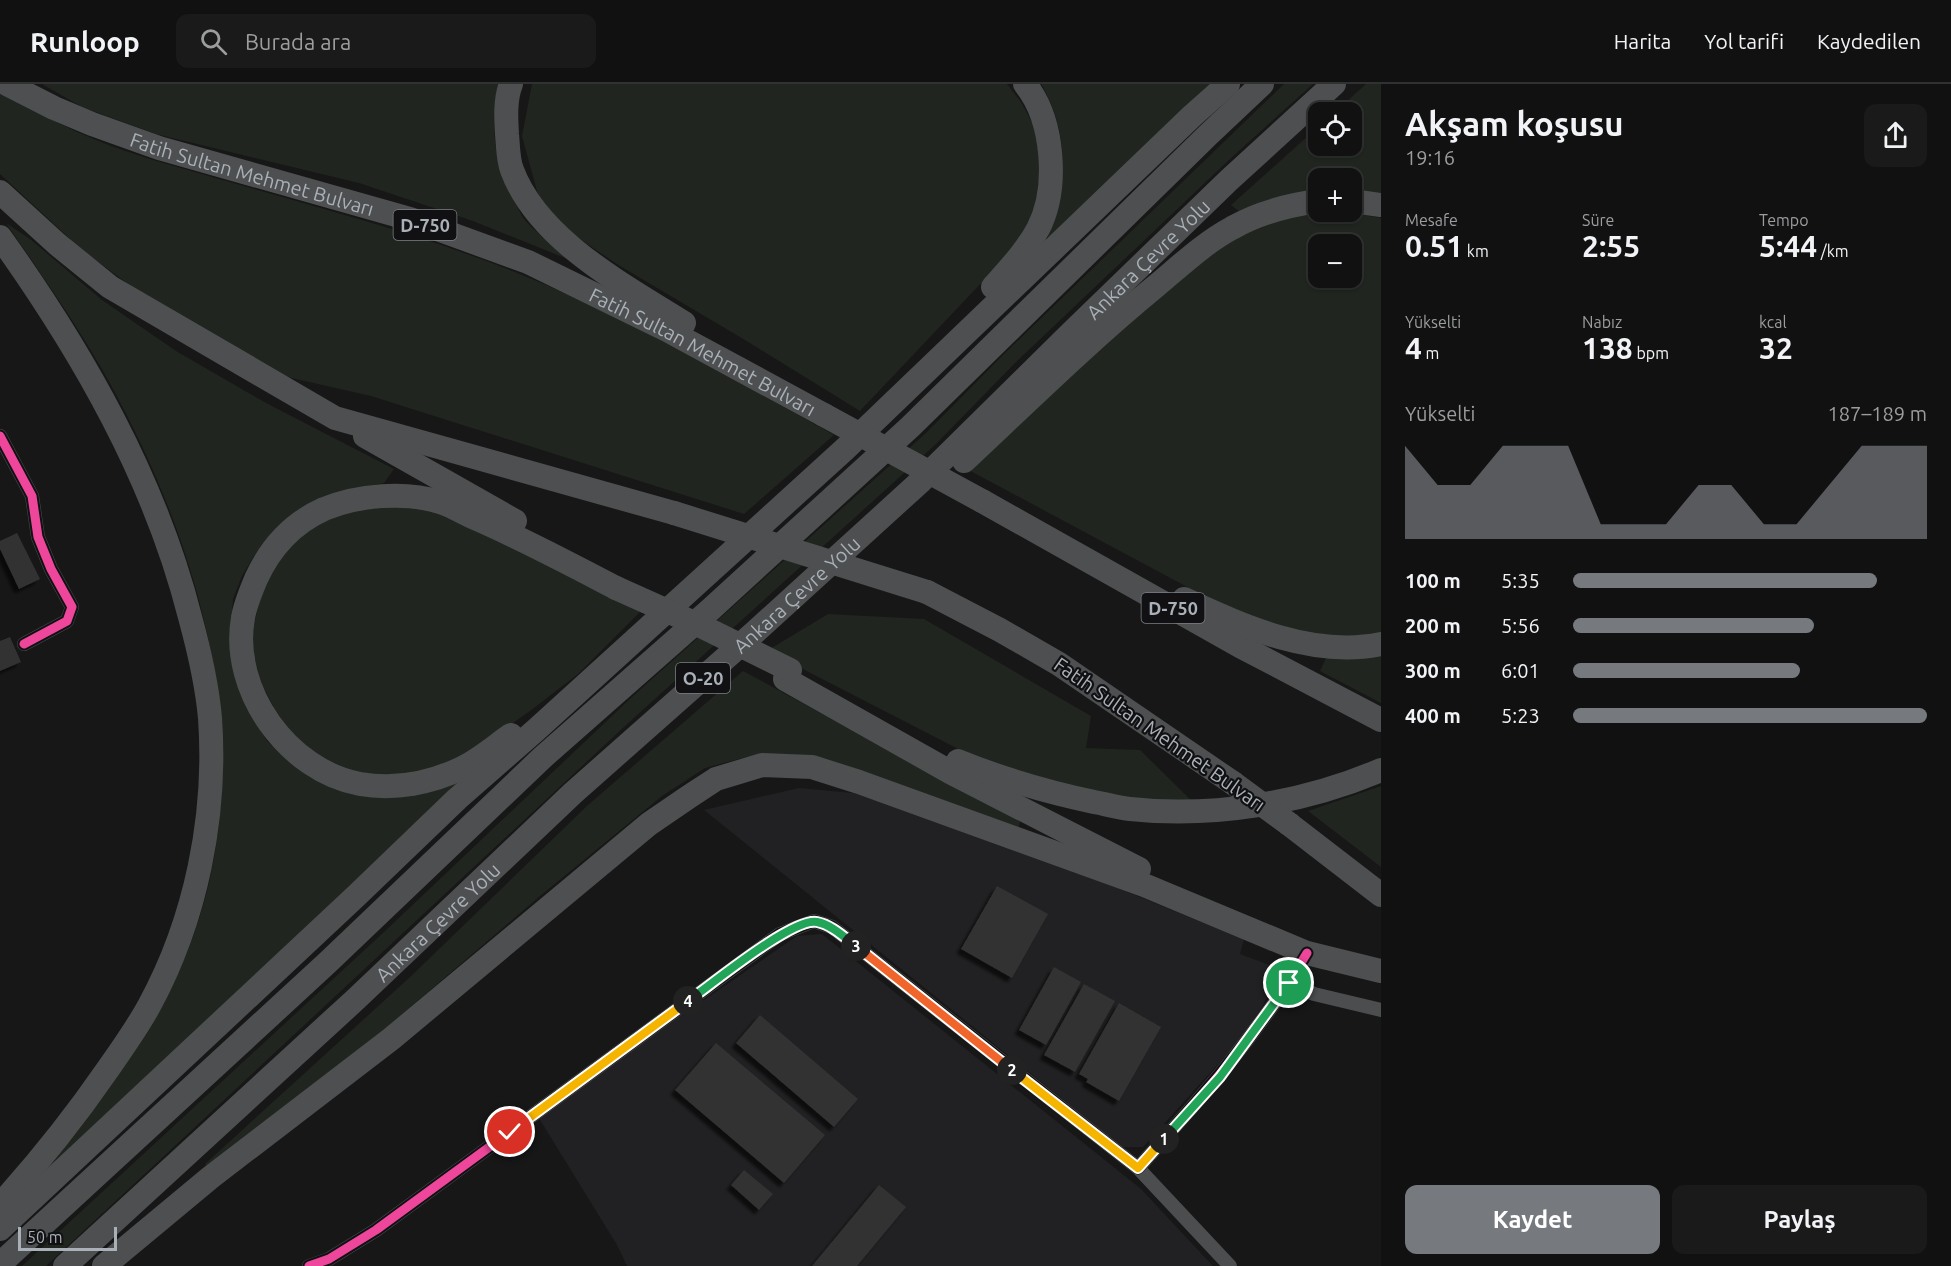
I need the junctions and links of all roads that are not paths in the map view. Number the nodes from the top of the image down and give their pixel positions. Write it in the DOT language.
graph roads {
  1 [pos="7,84"];
  2 [pos="511,84"];
  3 [pos="1025,84"];
  4 [pos="1228,84"];
  5 [pos="1262,84"];
  6 [pos="1334,84"];
  7 [pos="0,192"];
  8 [pos="1362,202"];
  9 [pos="1308,203"];
  10 [pos="1381,205"];
  11 [pos="0,237"];
  12 [pos="824,415"];
  13 [pos="335,418"];
  14 [pos="0,436"];
  15 [pos="845,449"];
  16 [pos="982,501"];
  17 [pos="732,552"];
  18 [pos="819,572"];
  19 [pos="619,583"];
  20 [pos="24,644"];
  21 [pos="1381,644"];
  22 [pos="787,674"];
  23 [pos="1373,716"];
  24 [pos="1381,770"];
  25 [pos="1381,895"];
  26 [pos="1307,953"];
  27 [pos="1381,970"];
  28 [pos="1289,983"];
  29 [pos="1381,1010"];
  30 [pos="1138,1168"];
  31 [pos="0,1205"];
  32 [pos="0,1229"];
  33 [pos="0,1264"];
  34 [pos="65,1266"];
  35 [pos="104,1266"];
  36 [pos="309,1266"];
  37 [pos="1230,1266"];
  1 -- 12 [label="highway, Fatih Sultan Mehmet Bulvarı / D-750"];
  2 -- 12 [label="highway"];
  3 -- 15 [label="highway"];
  4 -- 15 [label="highway"];
  5 -- 33 [label="highway, O-20"];
  6 -- 18 [label="highway, Ankara Çevre Yolu / O-20"];
  7 -- 13 [label="highway"];
  8 -- 10 [label="highway"];
  9 -- 18 [label="highway"];
  11 -- 31 [label="highway"];
  12 -- 16 [label="highway, D-750, bridge"];
  13 -- 19 [label="highway"];
  13 -- 25 [label="highway, Fatih Sultan Mehmet Bulvarı, bridge"];
  14 -- 20 [label="street"];
  15 -- 17 [label="highway"];
  16 -- 21 [label="highway"];
  16 -- 23 [label="highway, D-750"];
  17 -- 19 [label="highway"];
  17 -- 32 [label="highway"];
  18 -- 34 [label="highway, Ankara Çevre Yolu / O-20"];
  19 -- 22 [label="highway, bridge"];
  22 -- 24 [label="highway"];
  22 -- 27 [label="highway"];
  26 -- 27 [label="highway"];
  26 -- 28 [label="street"];
  26 -- 35 [label="highway"];
  28 -- 29 [label="street"];
  28 -- 30 [label="street"];
  30 -- 36 [label="street"];
  30 -- 37 [label="street"];
}
